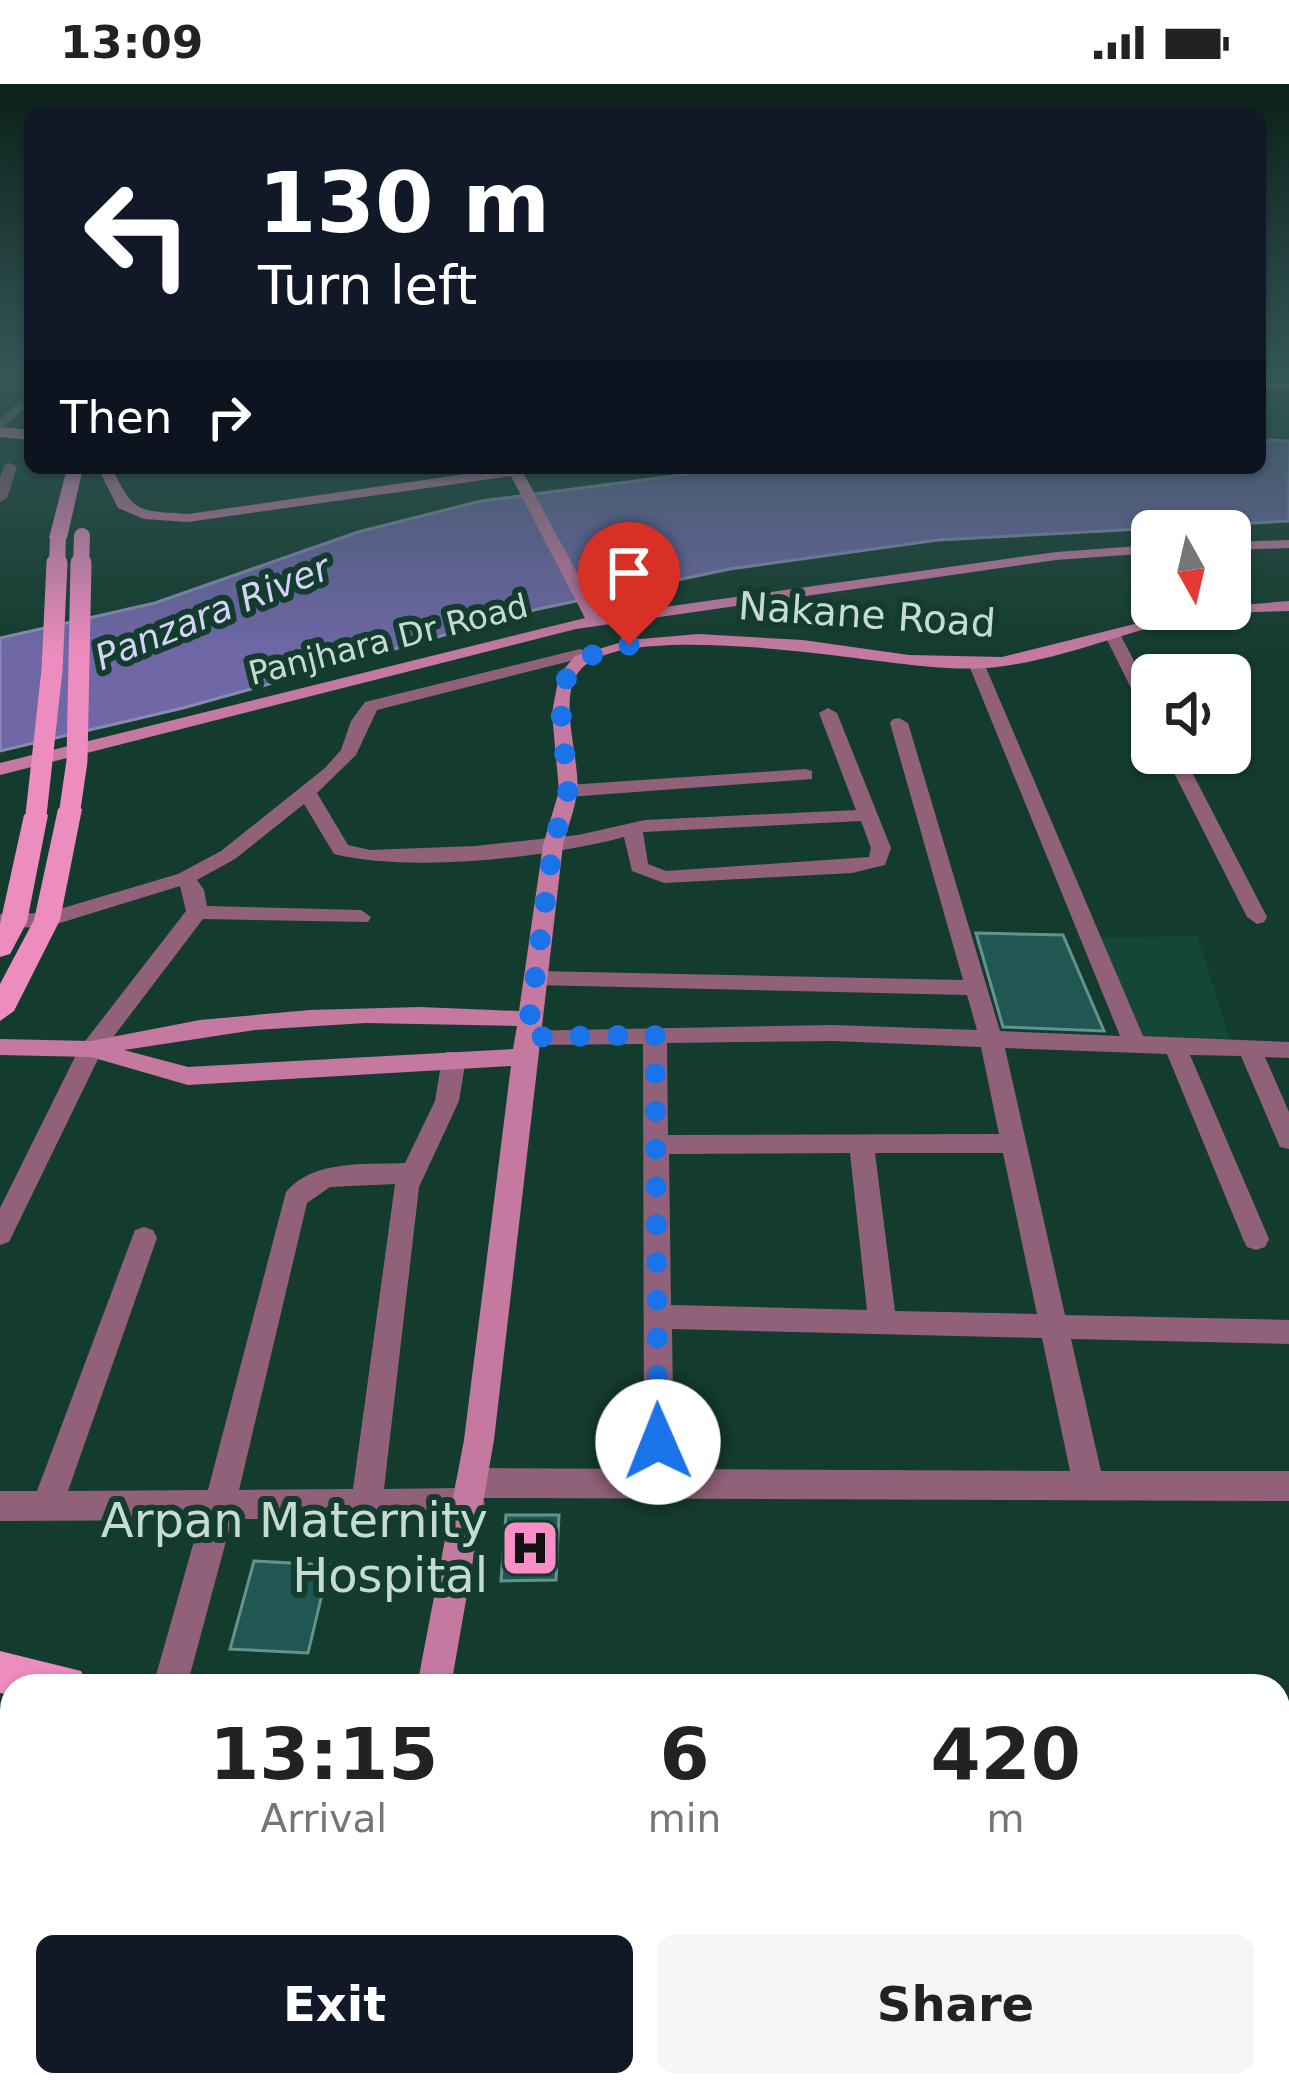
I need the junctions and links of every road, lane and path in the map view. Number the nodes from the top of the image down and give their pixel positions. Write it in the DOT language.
graph roads {
  1 [pos="5,468"];
  2 [pos="74,474"];
  3 [pos="91,474"];
  4 [pos="108,474"];
  5 [pos="486,474"];
  6 [pos="516,474"];
  7 [pos="0,497"];
  8 [pos="1289,544"];
  9 [pos="1251,545"];
  10 [pos="1131,551"];
  11 [pos="1289,606"];
  12 [pos="598,615"];
  13 [pos="576,624"];
  14 [pos="1112,634"];
  15 [pos="653,641"];
  16 [pos="581,656"];
  17 [pos="976,663"];
  18 [pos="1131,671"];
  19 [pos="828,713"];
  20 [pos="899,723"];
  21 [pos="0,769"];
  22 [pos="1184,774"];
  23 [pos="805,775"];
  24 [pos="568,791"];
  25 [pos="307,793"];
  26 [pos="868,815"];
  27 [pos="633,830"];
  28 [pos="553,845"];
  29 [pos="185,878"];
  30 [pos="197,912"];
  31 [pos="361,917"];
  32 [pos="1257,917"];
  33 [pos="47,920"];
  34 [pos="7,921"];
  35 [pos="0,948"];
  36 [pos="536,978"];
  37 [pos="976,988"];
  38 [pos="0,1011"];
  39 [pos="655,1035"];
  40 [pos="527,1038"];
  41 [pos="991,1039"];
  42 [pos="1135,1044"];
  43 [pos="1174,1046"];
  44 [pos="0,1047"];
  45 [pos="1249,1048"];
  46 [pos="91,1049"];
  47 [pos="1289,1050"];
  48 [pos="454,1058"];
  49 [pos="1289,1140"];
  50 [pos="1014,1143"];
  51 [pos="861,1144"];
  52 [pos="656,1145"];
  53 [pos="411,1173"];
  54 [pos="0,1234"];
  55 [pos="144,1238"];
  56 [pos="1256,1239"];
  57 [pos="657,1317"];
  58 [pos="882,1322"];
  59 [pos="1054,1326"];
  60 [pos="1289,1332"];
  61 [pos="659,1484"];
  62 [pos="1089,1486"];
  63 [pos="1289,1486"];
  64 [pos="471,1493"];
  65 [pos="367,1504"];
  66 [pos="220,1505"];
  67 [pos="0,1506"];
  68 [pos="46,1506"];
  69 [pos="173,1674"];
  70 [pos="436,1674"];
  1 -- 7 [label="street"];
  2 -- 34 [label="main road, bridge"];
  3 -- 33 [label="main road, bridge"];
  4 -- 5 [label="street"];
  6 -- 12 [label="street"];
  8 -- 9 [label="street"];
  10 -- 12 [label="street, Panjhara Dr Road"];
  11 -- 14 [label="street, Nakane Road"];
  12 -- 13 [label="street, Panjhara Dr Road"];
  12 -- 15 [label="street"];
  13 -- 16 [label="street"];
  13 -- 21 [label="street, Panjhara Dr Road"];
  14 -- 17 [label="street, Nakane Road"];
  14 -- 18 [label="street"];
  15 -- 16 [label="street, Nakane Road"];
  15 -- 17 [label="street, Nakane Road"];
  16 -- 24 [label="street"];
  16 -- 25 [label="street"];
  17 -- 42 [label="street"];
  19 -- 26 [label="street"];
  20 -- 37 [label="street"];
  22 -- 32 [label="street"];
  23 -- 24 [label="street"];
  24 -- 28 [label="street"];
  25 -- 28 [label="street"];
  25 -- 29 [label="street"];
  26 -- 27 [label="street"];
  26 -- 27 [label="street"];
  27 -- 28 [label="street"];
  28 -- 36 [label="street"];
  29 -- 30 [label="street"];
  29 -- 33 [label="street"];
  30 -- 31 [label="street"];
  30 -- 46 [label="street"];
  33 -- 34 [label="street"];
  33 -- 38 [label="main road"];
  34 -- 35 [label="main road"];
  36 -- 37 [label="street"];
  36 -- 40 [label="street"];
  37 -- 41 [label="street"];
  39 -- 40 [label="street"];
  39 -- 41 [label="street"];
  39 -- 52 [label="street"];
  40 -- 46 [label="street"];
  40 -- 48 [label="street"];
  40 -- 64 [label="street"];
  41 -- 42 [label="street"];
  41 -- 50 [label="street"];
  42 -- 43 [label="street"];
  43 -- 45 [label="street"];
  43 -- 56 [label="street"];
  44 -- 46 [label="street"];
  45 -- 47 [label="street"];
  45 -- 49 [label="street"];
  46 -- 48 [label="street"];
  46 -- 54 [label="street"];
  48 -- 53 [label="street"];
  50 -- 51 [label="street"];
  50 -- 59 [label="street"];
  51 -- 52 [label="street"];
  51 -- 58 [label="street"];
  52 -- 57 [label="street"];
  53 -- 65 [label="street"];
  53 -- 66 [label="street"];
  55 -- 68 [label="street"];
  57 -- 58 [label="street"];
  57 -- 61 [label="street"];
  58 -- 59 [label="street"];
  59 -- 60 [label="street"];
  59 -- 62 [label="street"];
  61 -- 62 [label="street"];
  61 -- 64 [label="street"];
  62 -- 63 [label="street"];
  64 -- 65 [label="street"];
  64 -- 70 [label="street"];
  65 -- 66 [label="street"];
  66 -- 68 [label="street"];
  66 -- 69 [label="street"];
  67 -- 68 [label="street"];
}
